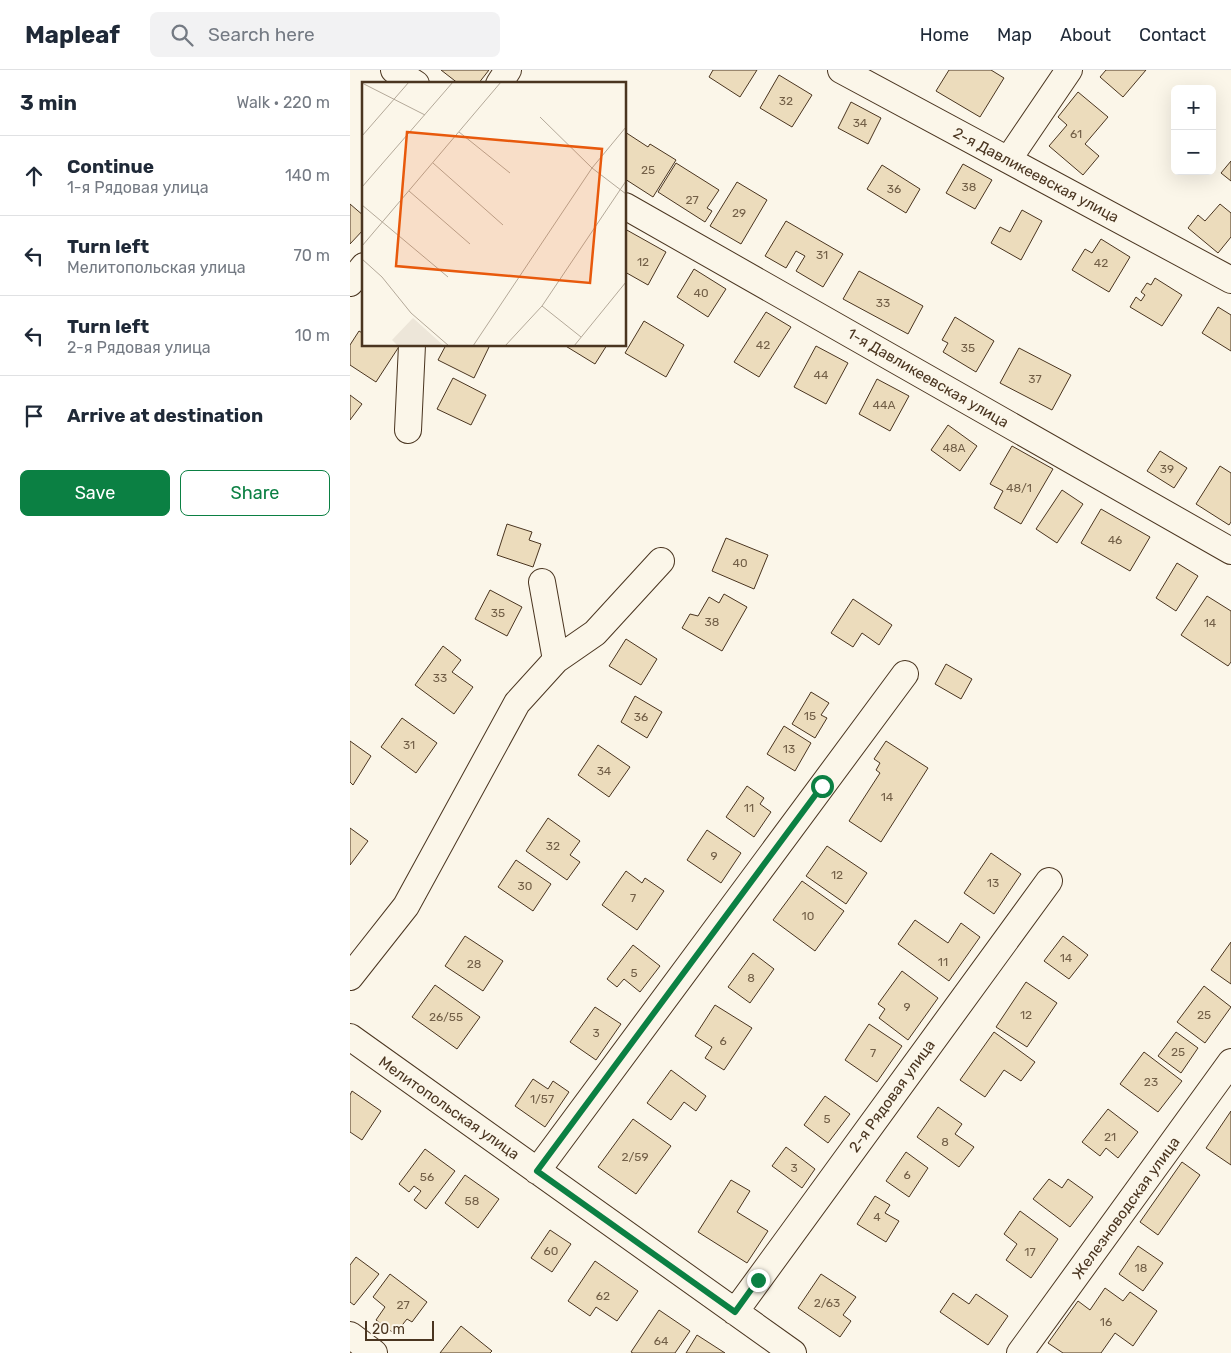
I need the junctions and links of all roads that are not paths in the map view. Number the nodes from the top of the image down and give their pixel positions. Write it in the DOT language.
graph roads {
  1 [pos="394,70"];
  2 [pos="508,70"];
  3 [pos="841,70"];
  4 [pos="1070,70"];
  5 [pos="413,82"];
  6 [pos="500,82"];
  7 [pos="1008,160"];
  8 [pos="626,207"];
  9 [pos="362,268"];
  10 [pos="1228,274"];
  11 [pos="350,283"];
  12 [pos="412,346"];
  13 [pos="408,430"];
  14 [pos="1231,551"];
  15 [pos="662,561"];
  16 [pos="542,582"];
  17 [pos="556,660"];
  18 [pos="905,674"];
  19 [pos="1049,881"];
  20 [pos="350,977"];
  21 [pos="350,1037"];
  22 [pos="1231,1062"];
  23 [pos="537,1171"];
  24 [pos="735,1312"];
  25 [pos="350,1335"];
  26 [pos="374,1353"];
  27 [pos="793,1353"];
  28 [pos="1020,1353"];
  1 -- 5 [label="street"];
  2 -- 6 [label="street"];
  3 -- 7 [label="street, 2-я Давликеевская улица"];
  4 -- 7 [label="street"];
  7 -- 10 [label="street, 2-я Давликеевская улица"];
  8 -- 14 [label="street, 1-я Давликеевская улица"];
  9 -- 11 [label="street"];
  12 -- 13 [label="street"];
  15 -- 17 [label="street"];
  16 -- 17 [label="street"];
  17 -- 20 [label="street"];
  18 -- 23 [label="street"];
  19 -- 24 [label="street, 2-я Рядовая улица"];
  21 -- 23 [label="street, Мелитопольская улица"];
  22 -- 28 [label="street, Железноводская улица"];
  23 -- 24 [label="street, Мелитопольская улица"];
  24 -- 27 [label="street, Мелитопольская улица"];
  25 -- 26 [label="street"];
}
